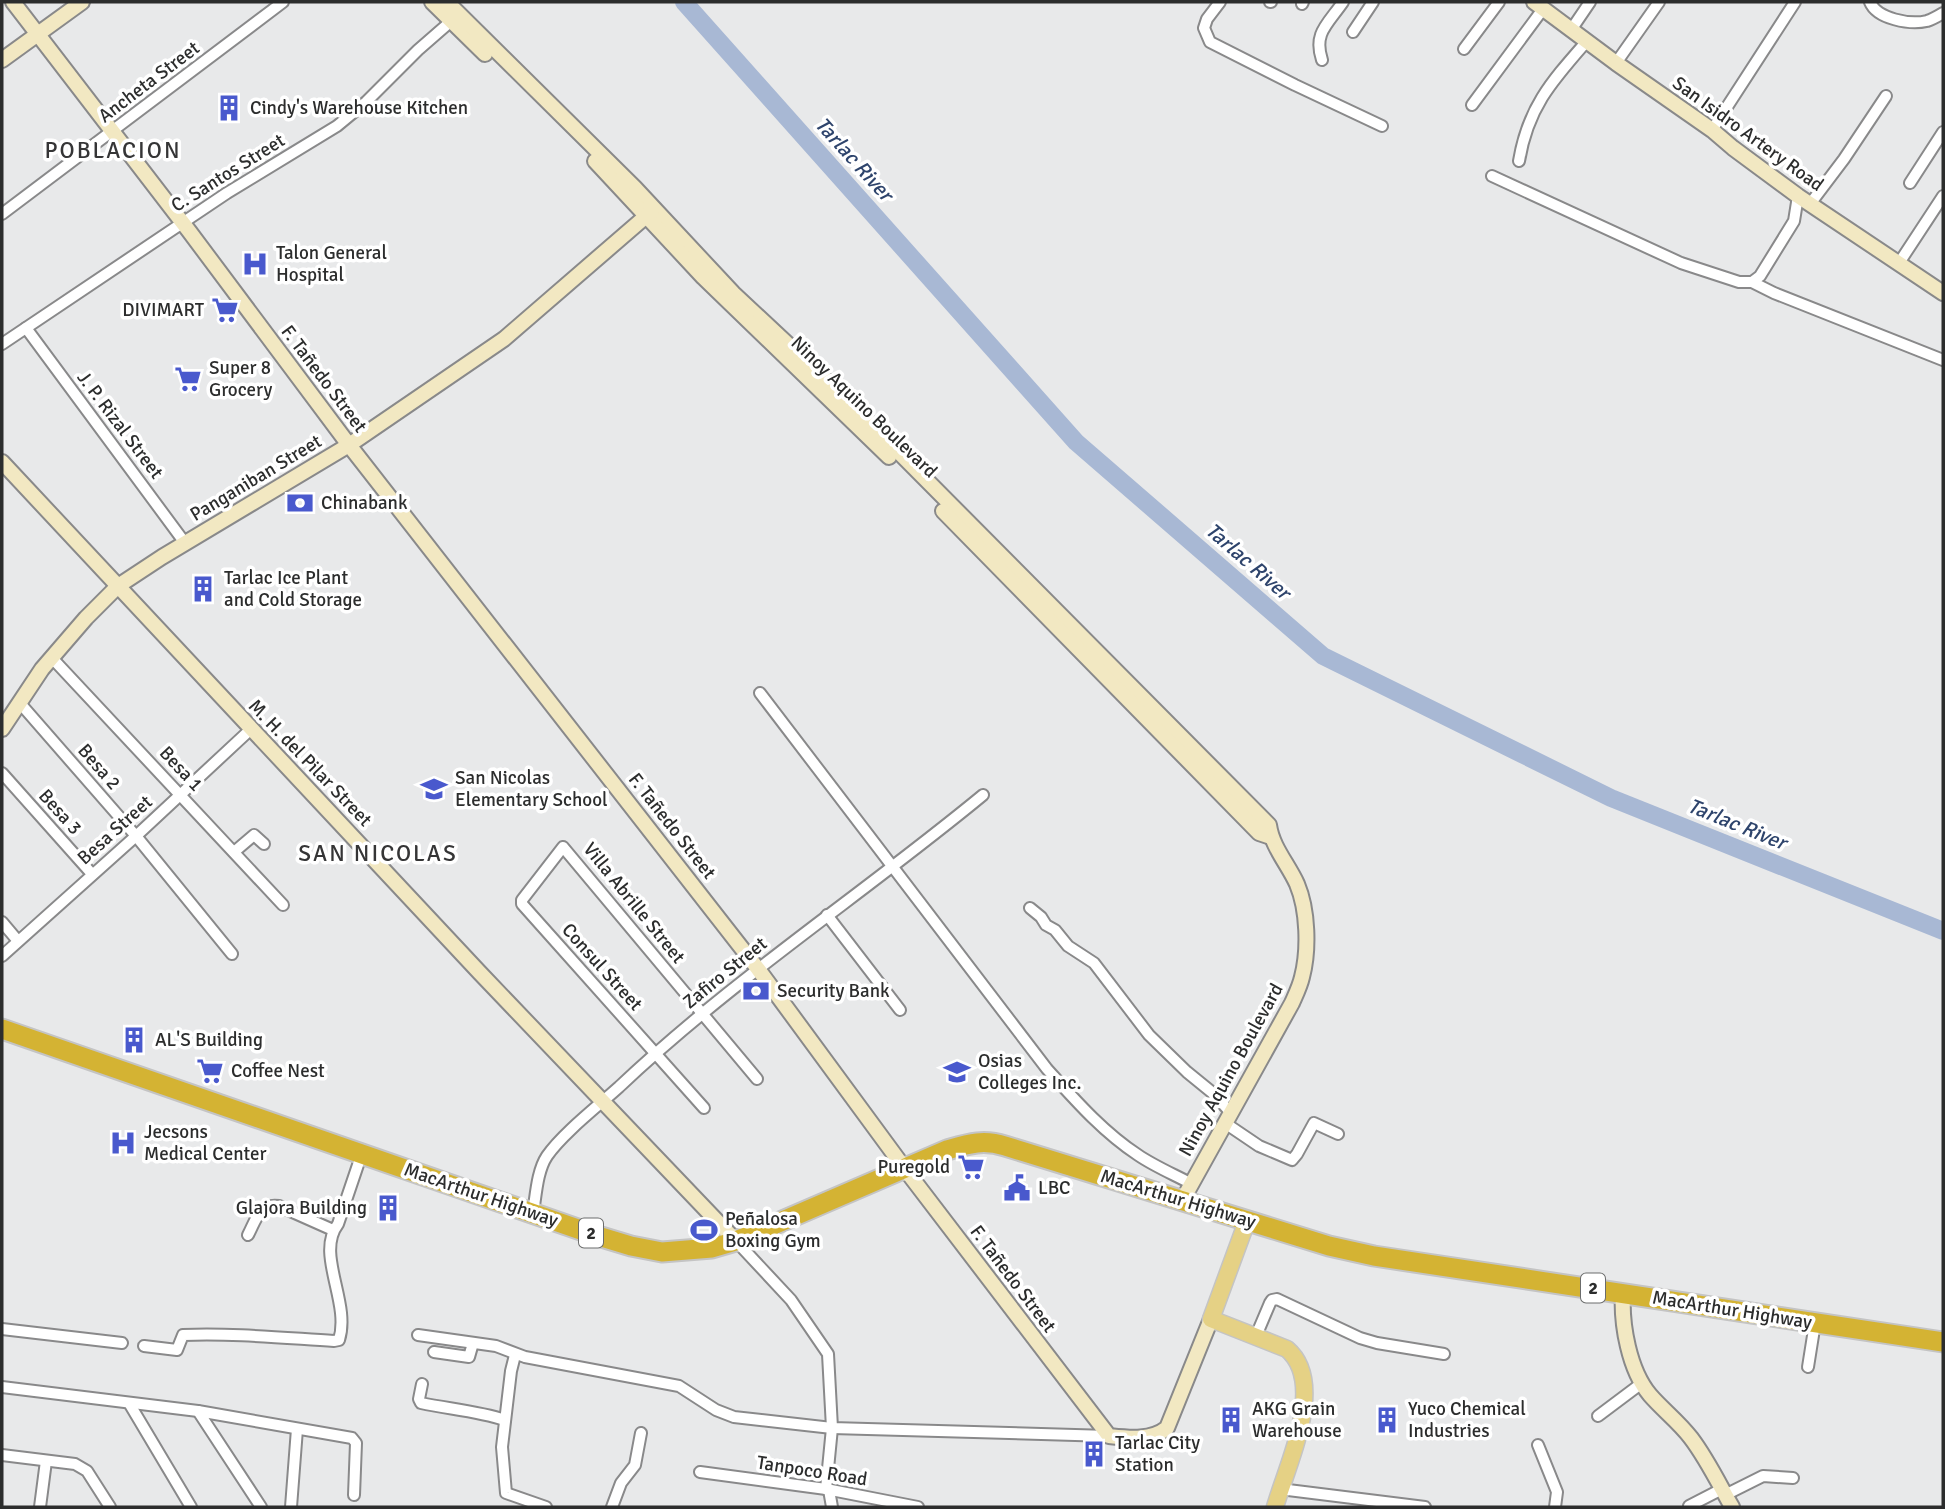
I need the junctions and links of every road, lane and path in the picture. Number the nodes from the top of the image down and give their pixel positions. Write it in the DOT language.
graph roads {
  1 [pos="13,2"];
  2 [pos="82,2"];
  3 [pos="283,2"];
  4 [pos="432,2"];
  5 [pos="447,2"];
  6 [pos="1220,2"];
  7 [pos="1343,2"];
  8 [pos="1373,2"];
  9 [pos="1499,2"];
  10 [pos="1590,2"];
  11 [pos="1659,2"];
  12 [pos="1795,2"];
  13 [pos="1870,2"];
  14 [pos="1539,5"];
  15 [pos="1943,13"];
  16 [pos="455,18"];
  17 [pos="1571,30"];
  18 [pos="1353,32"];
  19 [pos="38,34"];
  20 [pos="1587,41"];
  21 [pos="1464,49"];
  22 [pos="2,60"];
  23 [pos="1322,60"];
  24 [pos="1616,63"];
  25 [pos="1886,96"];
  26 [pos="1472,105"];
  27 [pos="1382,126"];
  28 [pos="1713,130"];
  29 [pos="111,132"];
  30 [pos="1943,132"];
  31 [pos="1519,161"];
  32 [pos="1492,176"];
  33 [pos="1910,183"];
  34 [pos="1943,196"];
  35 [pos="1804,200"];
  36 [pos="651,212"];
  37 [pos="2,214"];
  38 [pos="183,223"];
  39 [pos="1899,263"];
  40 [pos="1752,282"];
  41 [pos="1943,293"];
  42 [pos="26,328"];
  43 [pos="2,344"];
  44 [pos="1943,360"];
  45 [pos="349,445"];
  46 [pos="2,462"];
  47 [pos="186,542"];
  48 [pos="118,586"];
  49 [pos="52,657"];
  50 [pos="760,693"];
  51 [pos="19,702"];
  52 [pos="2,729"];
  53 [pos="251,729"];
  54 [pos="2,774"];
  55 [pos="181,794"];
  56 [pos="982,795"];
  57 [pos="136,836"];
  58 [pos="264,844"];
  59 [pos="564,847"];
  60 [pos="234,852"];
  61 [pos="890,867"];
  62 [pos="92,874"];
  63 [pos="283,905"];
  64 [pos="1030,908"];
  65 [pos="827,915"];
  66 [pos="2,922"];
  67 [pos="18,941"];
  68 [pos="232,954"];
  69 [pos="2,956"];
  70 [pos="758,969"];
  71 [pos="900,1010"];
  72 [pos="703,1013"];
  73 [pos="2,1030"];
  74 [pos="655,1053"];
  75 [pos="757,1079"];
  76 [pos="603,1102"];
  77 [pos="704,1108"];
  78 [pos="1228,1118"];
  79 [pos="1338,1134"];
  80 [pos="362,1153"];
  81 [pos="905,1169"];
  82 [pos="1191,1183"];
  83 [pos="1182,1201"];
  84 [pos="533,1213"];
  85 [pos="1247,1220"];
  86 [pos="333,1230"];
  87 [pos="248,1235"];
  88 [pos="736,1241"];
  89 [pos="1623,1293"];
  90 [pos="1211,1319"];
  91 [pos="1815,1323"];
  92 [pos="2,1329"];
  93 [pos="418,1335"];
  94 [pos="1256,1336"];
  95 [pos="1943,1342"];
  96 [pos="122,1343"];
  97 [pos="473,1343"];
  98 [pos="144,1346"];
  99 [pos="433,1352"];
  100 [pos="1444,1354"];
  101 [pos="515,1355"];
  102 [pos="1808,1367"];
  103 [pos="1643,1383"];
  104 [pos="422,1384"];
  105 [pos="2,1387"];
  106 [pos="129,1403"];
  107 [pos="198,1411"];
  108 [pos="1598,1416"];
  109 [pos="505,1420"];
  110 [pos="832,1428"];
  111 [pos="298,1429"];
  112 [pos="641,1433"];
  113 [pos="1109,1436"];
  114 [pos="1538,1446"];
  115 [pos="2,1455"];
  116 [pos="46,1461"];
  117 [pos="700,1472"];
  118 [pos="1793,1478"];
  119 [pos="827,1489"];
  120 [pos="1280,1489"];
  121 [pos="354,1495"];
  122 [pos="1726,1497"];
  123 [pos="1689,1506"];
  124 [pos="40,1507"];
  125 [pos="110,1507"];
  126 [pos="191,1507"];
  127 [pos="261,1507"];
  128 [pos="291,1507"];
  129 [pos="546,1507"];
  130 [pos="612,1507"];
  131 [pos="832,1507"];
  132 [pos="918,1507"];
  133 [pos="1275,1507"];
  134 [pos="1425,1507"];
  135 [pos="1555,1507"];
  1 -- 19 [label="main road, F. Tañedo Street"];
  2 -- 19 [label="main road"];
  3 -- 29 [label="street, Ancheta Street"];
  4 -- 16 [label="main road, Ninoy Aquino Boulevard"];
  5 -- 16 [label="main road, Ninoy Aquino Boulevard"];
  6 -- 27 [label="street"];
  7 -- 23 [label="street"];
  8 -- 18 [label="street"];
  9 -- 21 [label="street"];
  10 -- 17 [label="street"];
  11 -- 24 [label="street"];
  12 -- 28 [label="street"];
  13 -- 15 [label="street"];
  14 -- 17 [label="main road, San Isidro Artery Road"];
  14 -- 26 [label="street"];
  16 -- 36 [label="main road, Ninoy Aquino Boulevard"];
  16 -- 38 [label="street, C. Santos Street"];
  17 -- 20 [label="main road, San Isidro Artery Road"];
  19 -- 22 [label="main road"];
  19 -- 29 [label="main road, F. Tañedo Street"];
  20 -- 24 [label="main road, San Isidro Artery Road"];
  20 -- 31 [label="street"];
  24 -- 28 [label="main road, San Isidro Artery Road"];
  25 -- 35 [label="street"];
  28 -- 35 [label="main road, San Isidro Artery Road"];
  29 -- 37 [label="street, Ancheta Street"];
  29 -- 38 [label="main road, F. Tañedo Street"];
  30 -- 33 [label="street"];
  32 -- 40 [label="street"];
  34 -- 39 [label="street"];
  35 -- 39 [label="main road, San Isidro Artery Road"];
  35 -- 40 [label="street"];
  36 -- 45 [label="main road, Panganiban Street"];
  36 -- 78 [label="main road, Ninoy Aquino Boulevard"];
  38 -- 42 [label="street, C. Santos Street"];
  38 -- 45 [label="main road, F. Tañedo Street"];
  39 -- 41 [label="main road, San Isidro Artery Road"];
  40 -- 44 [label="street"];
  42 -- 43 [label="street, C. Santos Street"];
  42 -- 47 [label="street, J. P. Rizal Street"];
  45 -- 47 [label="main road, Panganiban Street"];
  45 -- 70 [label="main road, F. Tañedo Street"];
  46 -- 48 [label="main road, M. H. del Pilar Street"];
  47 -- 48 [label="main road, Panganiban Street"];
  48 -- 49 [label="main road, Panganiban Street"];
  48 -- 53 [label="main road, M. H. del Pilar Street"];
  49 -- 51 [label="main road, Panganiban Street"];
  49 -- 55 [label="street, Besa 1"];
  50 -- 61 [label="street"];
  51 -- 52 [label="main road, Panganiban Street"];
  51 -- 57 [label="street, Besa 2"];
  53 -- 55 [label="street, Besa Street"];
  53 -- 76 [label="main road, M. H. del Pilar Street"];
  54 -- 62 [label="street, Besa 3"];
  55 -- 57 [label="street, Besa Street"];
  55 -- 60 [label="street, Besa 1"];
  56 -- 61 [label="street, Zafiro Street"];
  57 -- 62 [label="street, Besa Street"];
  57 -- 68 [label="street, Besa 2"];
  58 -- 60 [label="street"];
  59 -- 72 [label="street, Villa Abrille Street"];
  59 -- 74 [label="street, Consul Street"];
  60 -- 63 [label="street, Besa 1"];
  61 -- 65 [label="street, Zafiro Street"];
  61 -- 82 [label="street"];
  62 -- 67 [label="street, Besa Street"];
  64 -- 78 [label="street"];
  65 -- 70 [label="street, Zafiro Street"];
  65 -- 71 [label="street"];
  66 -- 67 [label="street"];
  67 -- 69 [label="street, Besa Street"];
  70 -- 72 [label="street, Zafiro Street"];
  70 -- 81 [label="main road, F. Tañedo Street"];
  72 -- 74 [label="street, Zafiro Street"];
  72 -- 75 [label="street, Villa Abrille Street"];
  73 -- 80 [label="highway, MacArthur Highway / 2"];
  74 -- 76 [label="street, Zafiro Street"];
  74 -- 77 [label="street, Consul Street"];
  76 -- 84 [label="street, Zafiro Street"];
  76 -- 88 [label="main road, M. H. del Pilar Street"];
  78 -- 79 [label="street"];
  78 -- 82 [label="main road, Ninoy Aquino Boulevard"];
  80 -- 84 [label="highway, MacArthur Highway / 2"];
  80 -- 86 [label="street"];
  81 -- 83 [label="highway, MacArthur Highway / 2"];
  81 -- 88 [label="highway, MacArthur Highway / 2"];
  81 -- 113 [label="main road, F. Tañedo Street"];
  82 -- 83 [label="main road, Ninoy Aquino Boulevard"];
  83 -- 85 [label="highway, MacArthur Highway / 2"];
  84 -- 88 [label="highway, MacArthur Highway / 2"];
  85 -- 89 [label="highway, MacArthur Highway / 2"];
  85 -- 90 [label="main road"];
  86 -- 87 [label="street"];
  86 -- 98 [label="street"];
  88 -- 110 [label="street"];
  89 -- 91 [label="highway, MacArthur Highway / 2"];
  89 -- 103 [label="main road"];
  90 -- 94 [label="main road"];
  90 -- 113 [label="main road"];
  91 -- 95 [label="highway, MacArthur Highway / 2"];
  91 -- 102 [label="street"];
  92 -- 96 [label="street"];
  93 -- 97 [label="street"];
  94 -- 100 [label="street"];
  94 -- 120 [label="main road"];
  97 -- 99 [label="street"];
  97 -- 101 [label="street"];
  101 -- 109 [label="street"];
  101 -- 110 [label="street"];
  103 -- 108 [label="street"];
  103 -- 122 [label="main road"];
  104 -- 109 [label="street"];
  105 -- 106 [label="street"];
  106 -- 107 [label="street"];
  106 -- 126 [label="street"];
  107 -- 111 [label="street"];
  107 -- 127 [label="street"];
  109 -- 129 [label="street"];
  110 -- 113 [label="street"];
  110 -- 119 [label="street"];
  111 -- 121 [label="street"];
  111 -- 128 [label="street"];
  112 -- 130 [label="street"];
  114 -- 135 [label="street"];
  115 -- 116 [label="street"];
  116 -- 124 [label="street"];
  116 -- 125 [label="street"];
  117 -- 119 [label="street, Tanpoco Road"];
  118 -- 122 [label="street"];
  119 -- 131 [label="street"];
  119 -- 132 [label="street, Tanpoco Road"];
  120 -- 133 [label="main road"];
  120 -- 134 [label="street"];
  122 -- 123 [label="street"];
}
